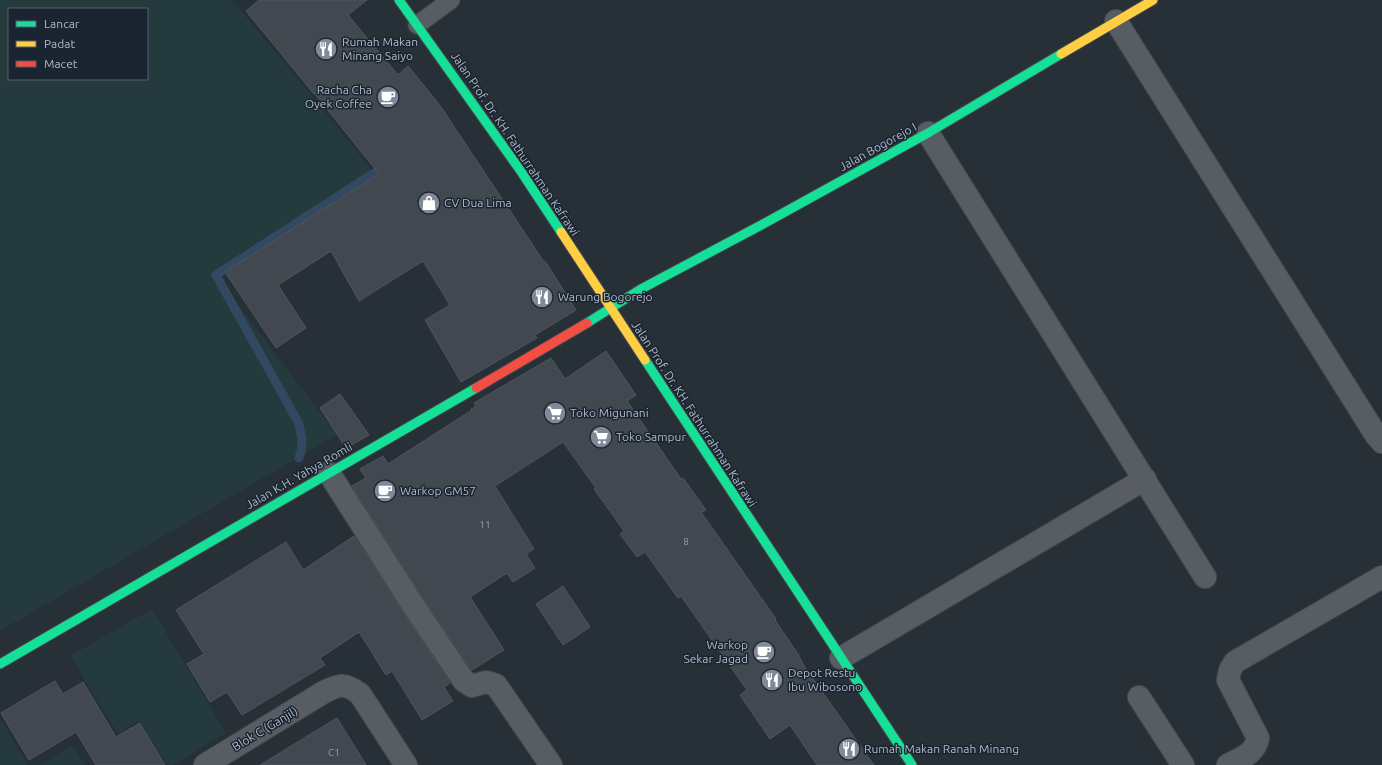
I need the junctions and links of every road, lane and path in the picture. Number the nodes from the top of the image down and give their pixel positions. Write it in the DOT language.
graph roads {
  1 [pos="399,0"];
  2 [pos="451,0"];
  3 [pos="1153,0"];
  4 [pos="1116,21"];
  5 [pos="417,25"];
  6 [pos="928,133"];
  7 [pos="611,309"];
  8 [pos="1382,442"];
  9 [pos="329,472"];
  10 [pos="1145,479"];
  11 [pos="1206,577"];
  12 [pos="1382,577"];
  13 [pos="841,658"];
  14 [pos="0,664"];
  15 [pos="1138,697"];
  16 [pos="205,765"];
  17 [pos="406,765"];
  18 [pos="551,765"];
  19 [pos="912,765"];
  20 [pos="1183,765"];
  21 [pos="1228,765"];
  1 -- 5 [label="street, Jalan Prof. Dr. KH. Fathurrahman Kafrawi"];
  2 -- 5 [label="lane"];
  3 -- 4 [label="street, Jalan Bogorejo I"];
  4 -- 6 [label="street, Jalan Bogorejo I"];
  4 -- 8 [label="street"];
  5 -- 7 [label="street, Jalan Prof. Dr. KH. Fathurrahman Kafrawi"];
  6 -- 7 [label="street, Jalan Bogorejo I"];
  6 -- 10 [label="street"];
  7 -- 9 [label="street, Jalan K.H. Yahya Romli"];
  7 -- 13 [label="street, Jalan Prof. Dr. KH. Fathurrahman Kafrawi"];
  9 -- 14 [label="street, Jalan K.H. Yahya Romli"];
  9 -- 18 [label="street"];
  10 -- 11 [label="street"];
  10 -- 13 [label="street"];
  12 -- 21 [label="street"];
  13 -- 19 [label="street, Jalan Prof. Dr. KH. Fathurrahman Kafrawi"];
  15 -- 20 [label="street"];
  16 -- 17 [label="street, Blok C (Ganjil)"];
}
